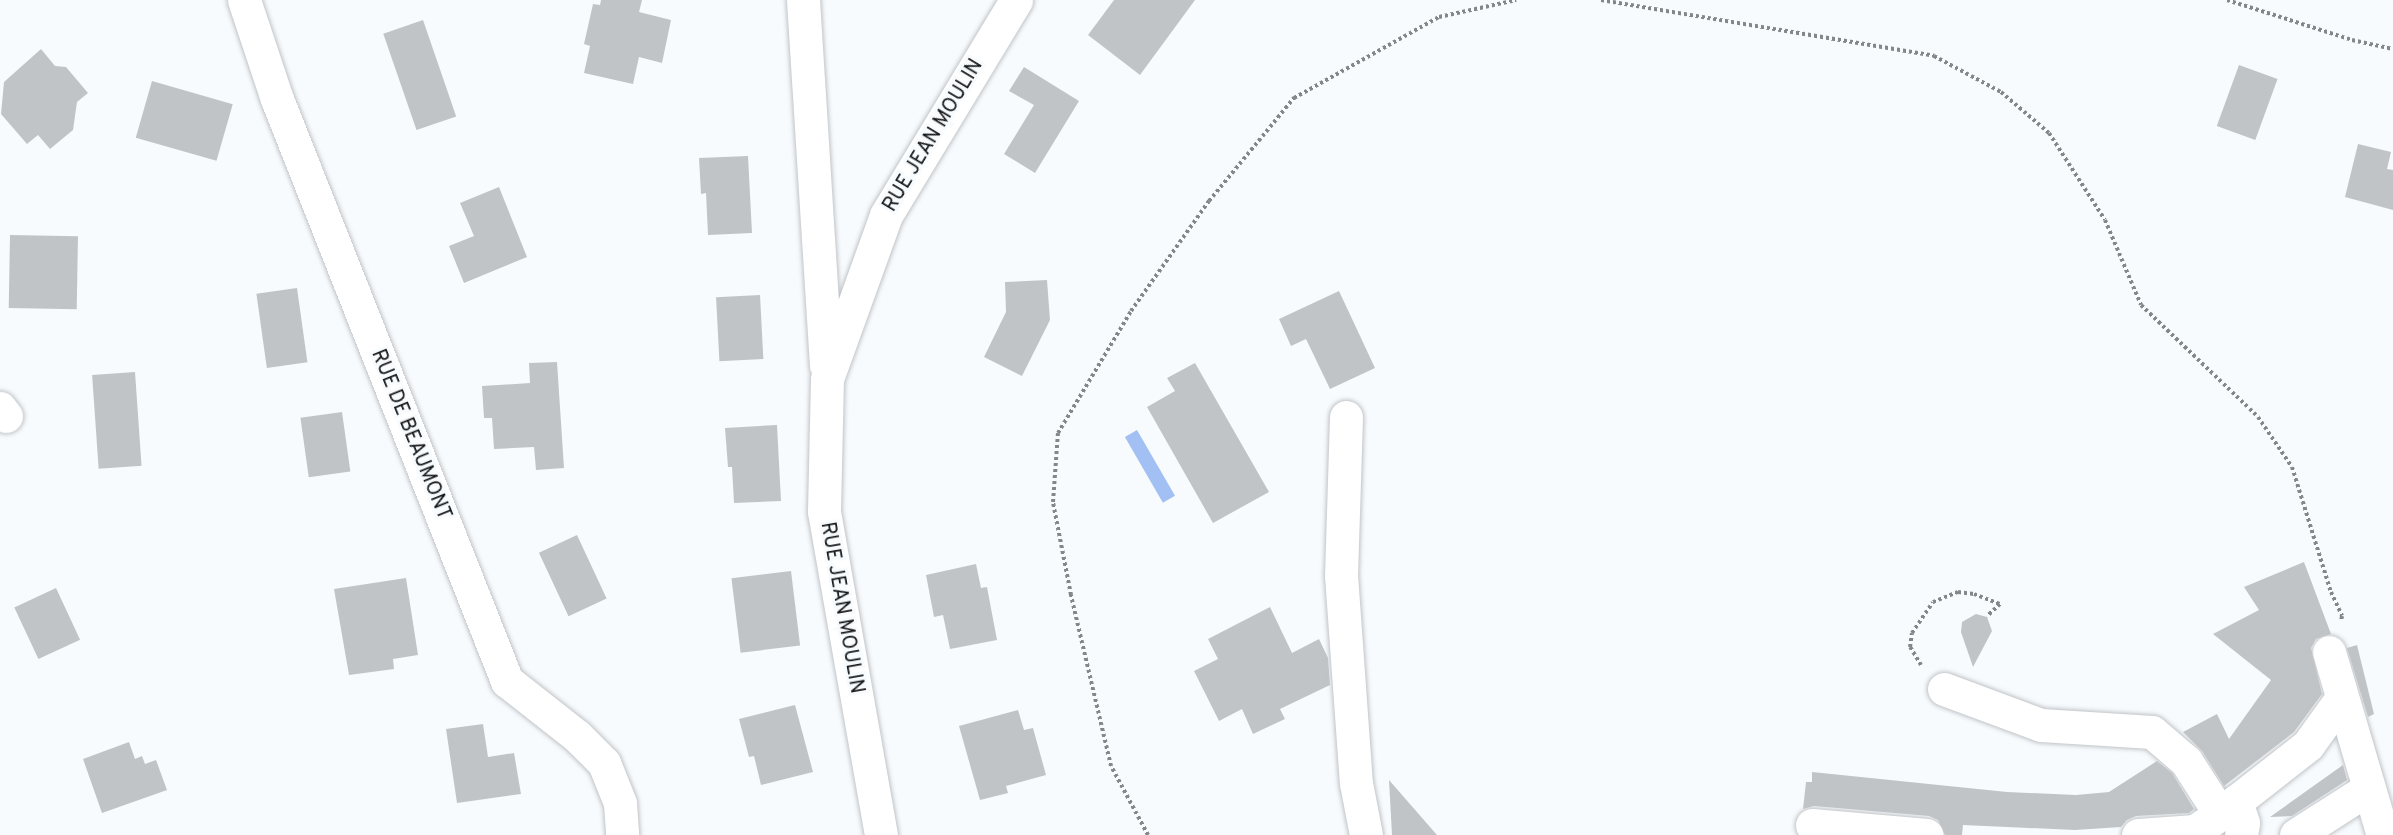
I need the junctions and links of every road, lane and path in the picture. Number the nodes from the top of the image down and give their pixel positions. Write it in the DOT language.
graph roads {
  1 [pos="244,0"];
  2 [pos="803,0"];
  3 [pos="1016,0"];
  4 [pos="1516,0"];
  5 [pos="1602,0"];
  6 [pos="2227,0"];
  7 [pos="2393,49"];
  8 [pos="827,379"];
  9 [pos="1346,417"];
  10 [pos="1988,616"];
  11 [pos="1912,633"];
  12 [pos="2329,652"];
  13 [pos="1944,690"];
  14 [pos="2341,699"];
  15 [pos="2368,789"];
  16 [pos="2232,817"];
  17 [pos="1812,825"];
  18 [pos="622,835"];
  19 [pos="881,835"];
  20 [pos="1148,835"];
  21 [pos="1366,835"];
  22 [pos="1927,835"];
  23 [pos="2138,835"];
  24 [pos="2296,835"];
  25 [pos="2383,835"];
  1 -- 18 [label="street, RUE DE BEAUMONT"];
  2 -- 8 [label="street, RUE JEAN MOULIN"];
  3 -- 8 [label="street, RUE JEAN MOULIN"];
  4 -- 20 [label="path"];
  5 -- 12 [label="path"];
  6 -- 7 [label="path"];
  8 -- 19 [label="street, RUE JEAN MOULIN"];
  9 -- 21 [label="street"];
  10 -- 11 [label="path"];
  12 -- 14 [label="street"];
  13 -- 16 [label="street"];
  14 -- 15 [label="street"];
  14 -- 16 [label="street"];
  15 -- 24 [label="street"];
  15 -- 25 [label="street"];
  16 -- 23 [label="street"];
  17 -- 22 [label="street"];
}
